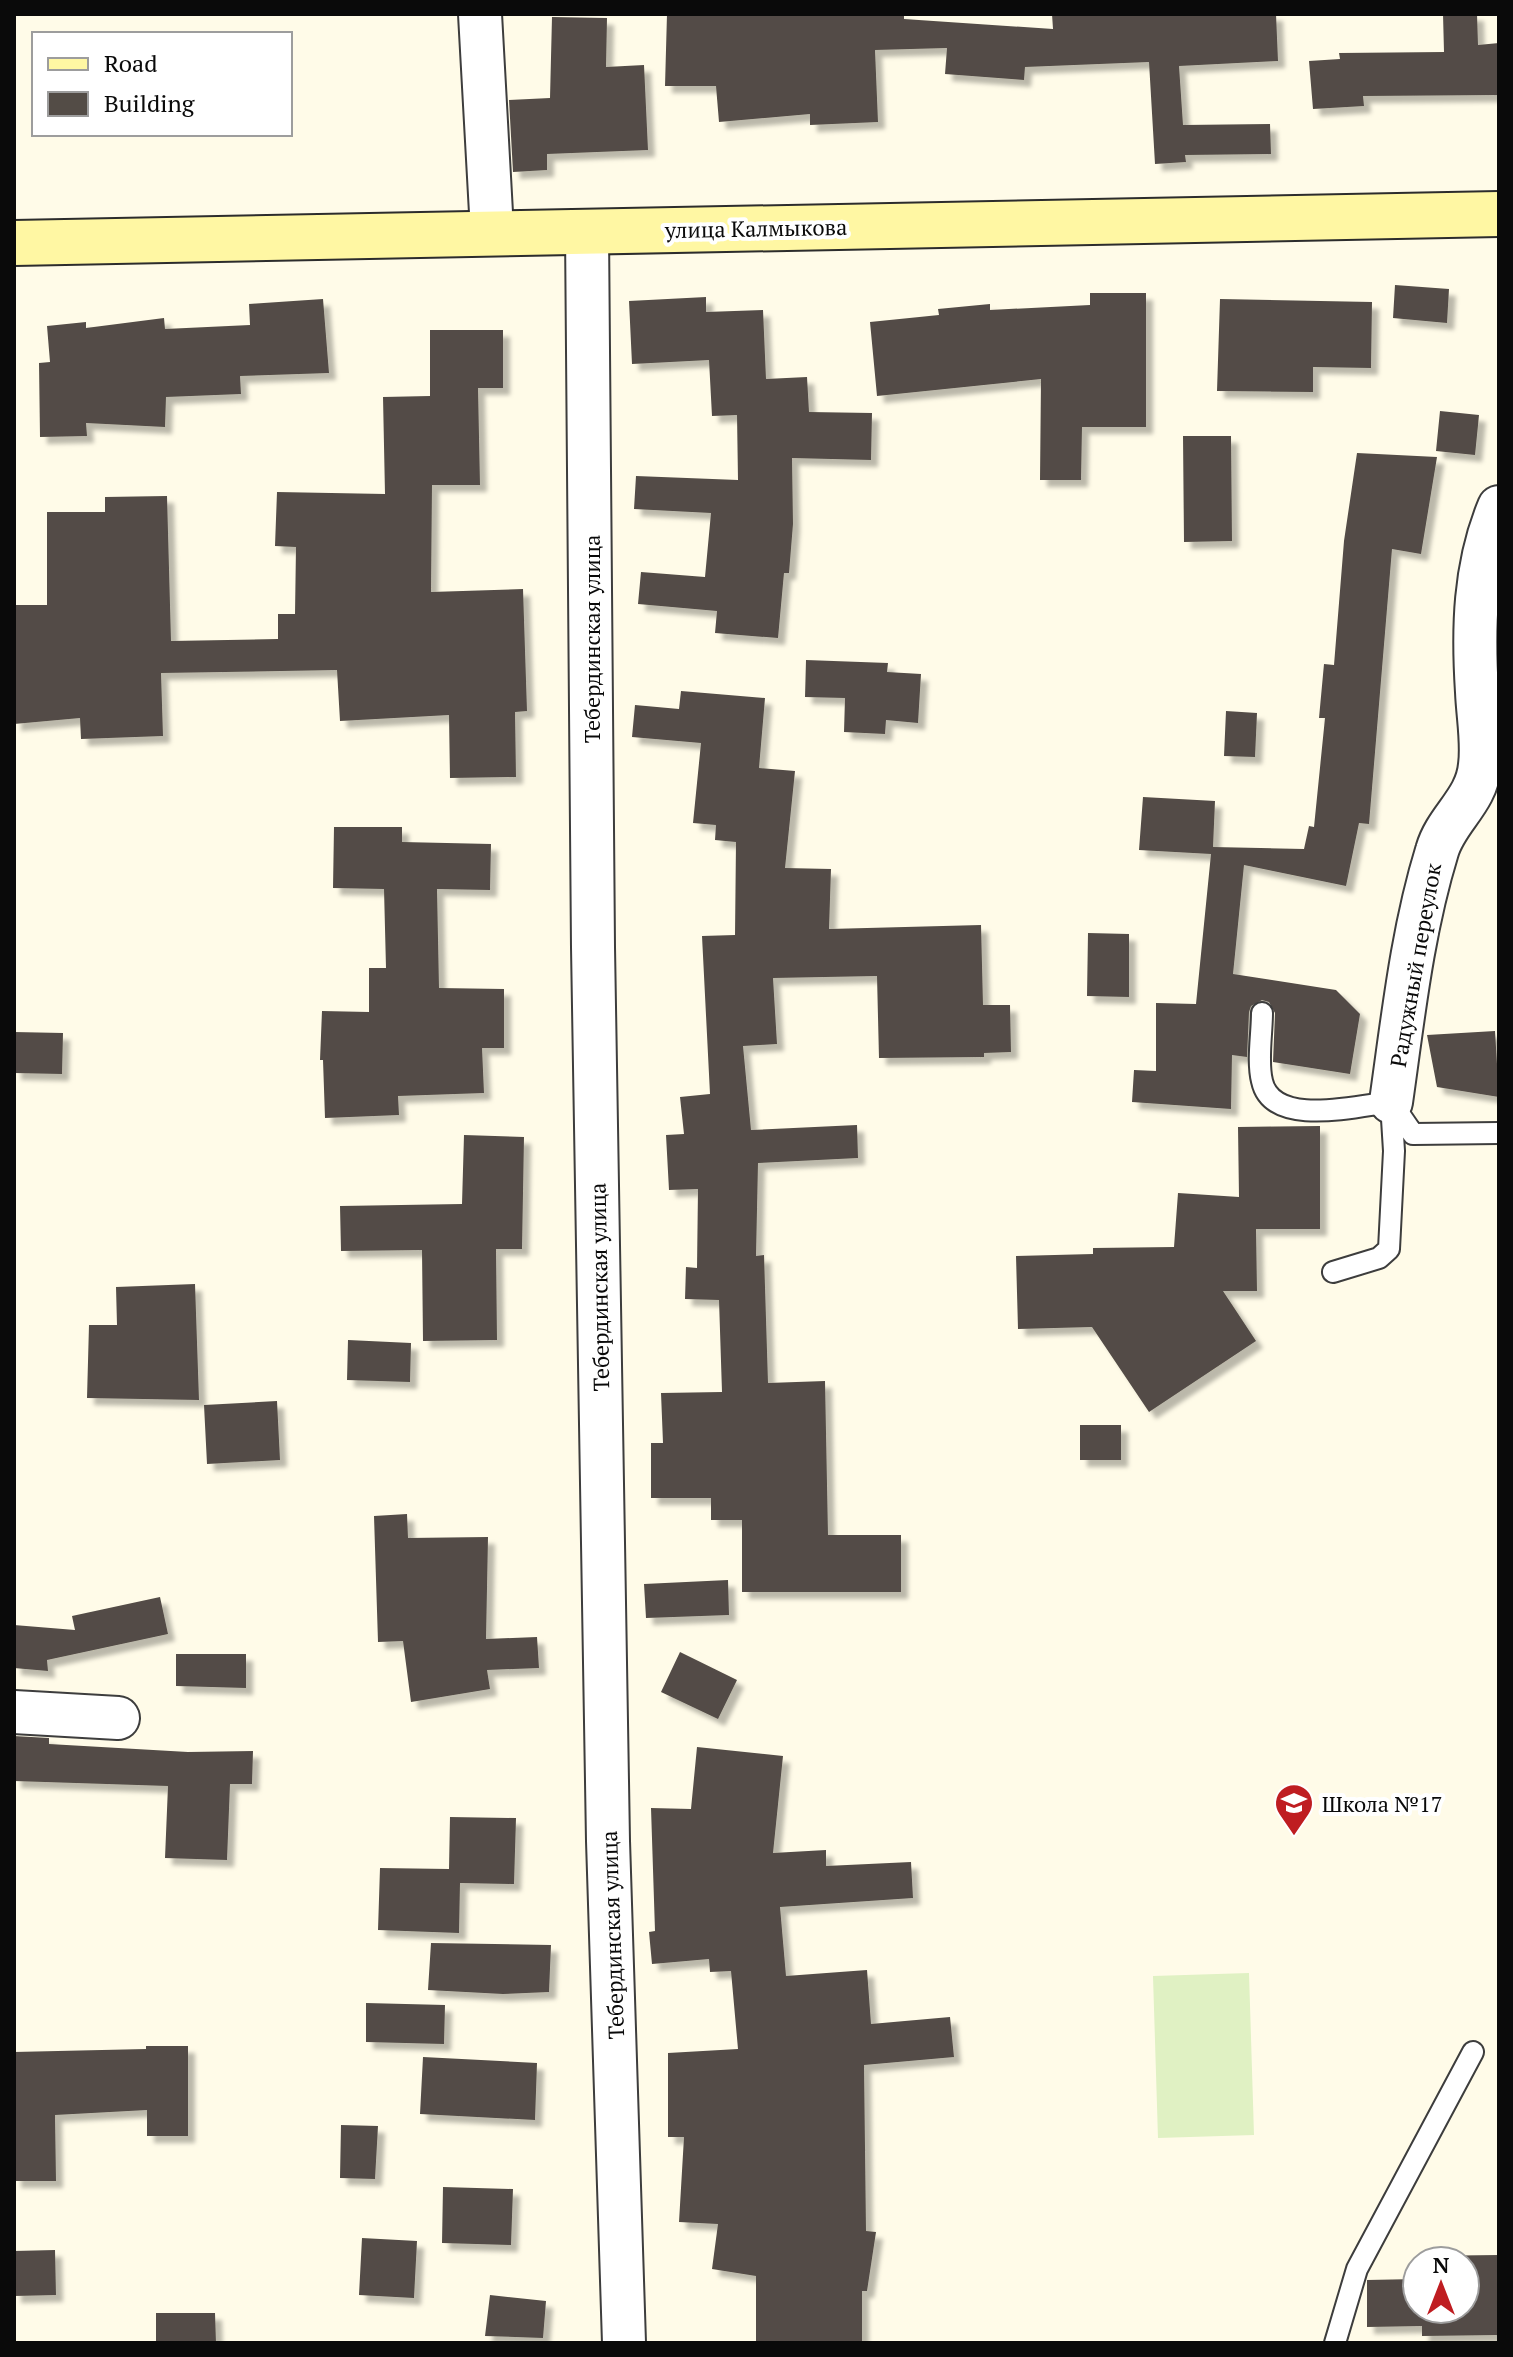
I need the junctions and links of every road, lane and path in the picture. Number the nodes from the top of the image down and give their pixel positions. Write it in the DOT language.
graph roads {
  1 [pos="480,14"];
  2 [pos="1499,214"];
  3 [pos="492,231"];
  4 [pos="587,231"];
  5 [pos="14,243"];
  6 [pos="1499,507"];
  7 [pos="1262,1013"];
  8 [pos="1391,1102"];
  9 [pos="1499,1133"];
  10 [pos="1333,1272"];
  11 [pos="14,1712"];
  12 [pos="118,1718"];
  13 [pos="1473,2052"];
  14 [pos="624,2343"];
  15 [pos="1335,2343"];
  1 -- 3 [label="street"];
  2 -- 4 [label="street, улица Калмыкова"];
  3 -- 4 [label="street, улица Калмыкова"];
  3 -- 5 [label="street, улица Калмыкова"];
  4 -- 14 [label="street, Тебердинская улица"];
  6 -- 8 [label="street, Радужный переулок"];
  7 -- 8 [label="lane"];
  8 -- 9 [label="lane"];
  8 -- 10 [label="lane"];
  11 -- 12 [label="street"];
  13 -- 15 [label="lane"];
}
